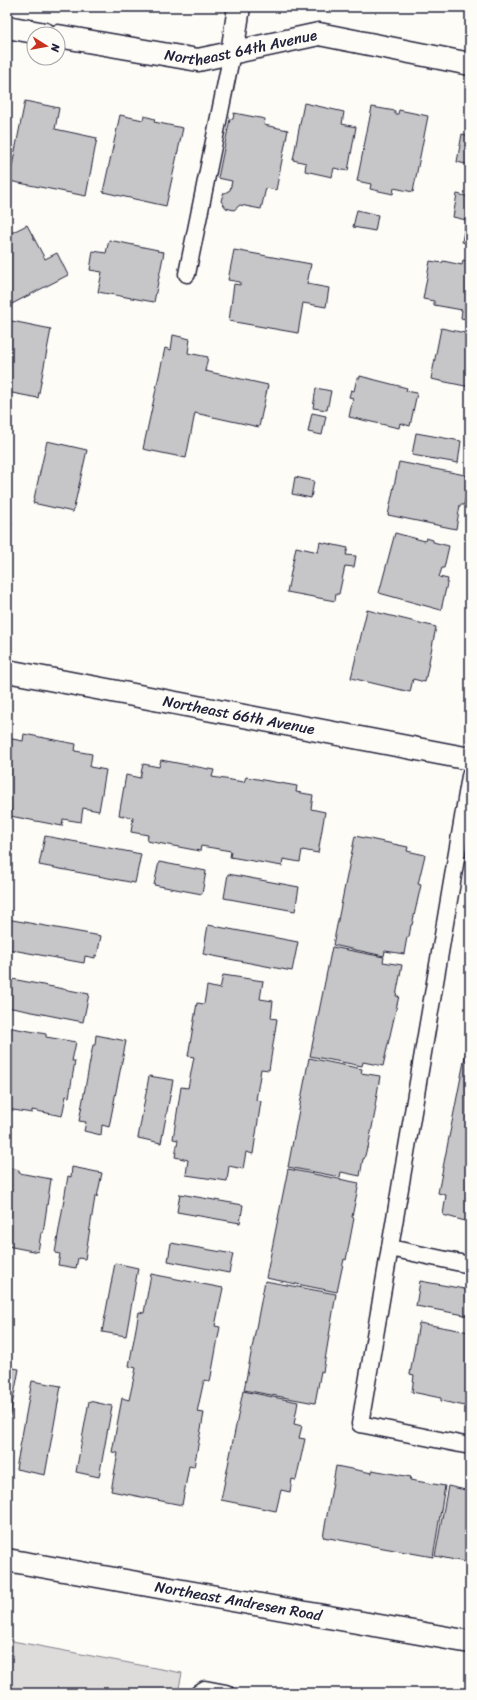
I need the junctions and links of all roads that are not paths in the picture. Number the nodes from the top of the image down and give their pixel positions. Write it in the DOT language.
graph roads {
  1 [pos="239,7"];
  2 [pos="7,28"];
  3 [pos="26,31"];
  4 [pos="66,37"];
  5 [pos="232,53"];
  6 [pos="470,64"];
  7 [pos="187,274"];
  8 [pos="7,671"];
  9 [pos="470,759"];
  10 [pos="470,776"];
  11 [pos="464,847"];
  12 [pos="390,1248"];
  13 [pos="470,1265"];
  14 [pos="470,1446"];
  15 [pos="7,1560"];
  16 [pos="470,1642"];
  17 [pos="200,1693"];
  18 [pos="226,1693"];
  1 -- 5 [label="street"];
  2 -- 3 [label="street"];
  4 -- 5 [label="street, Northeast 64th Avenue"];
  5 -- 6 [label="street, Northeast 64th Avenue"];
  5 -- 7 [label="lane"];
  8 -- 9 [label="street, Northeast 66th Avenue"];
  10 -- 11 [label="lane"];
  11 -- 12 [label="lane"];
  12 -- 13 [label="lane"];
  12 -- 14 [label="lane"];
  15 -- 16 [label="street, Northeast Andresen Road"];
  17 -- 18 [label="lane"];
}
